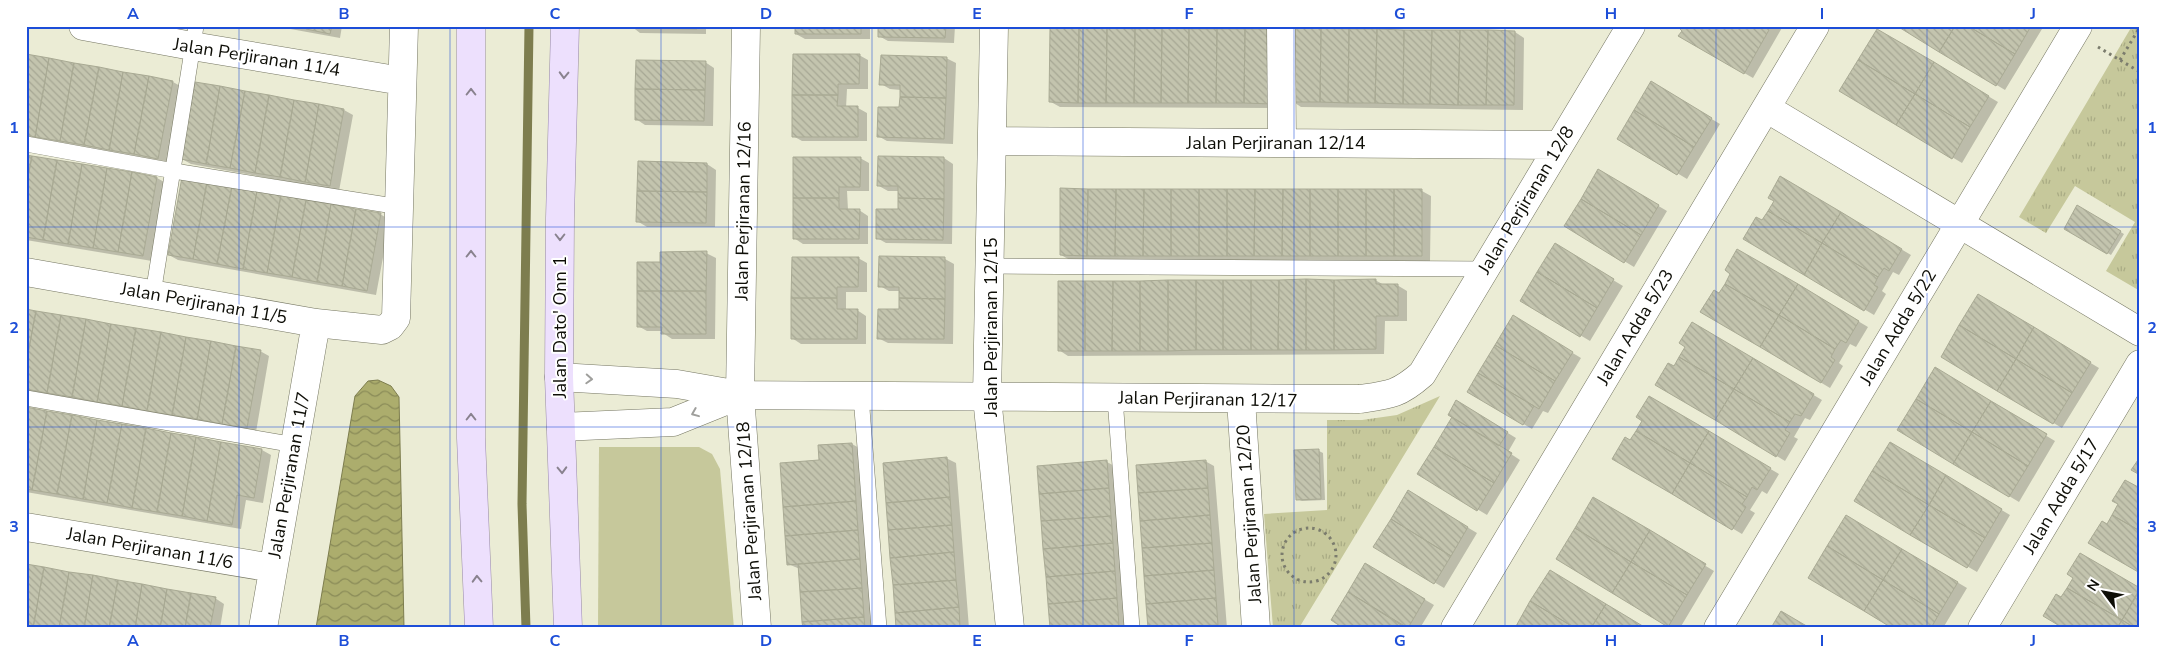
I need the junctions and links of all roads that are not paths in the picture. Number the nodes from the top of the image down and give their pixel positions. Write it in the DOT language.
graph roads {
  1 [pos="83,26"];
  2 [pos="404,26"];
  3 [pos="471,26"];
  4 [pos="565,26"];
  5 [pos="746,26"];
  6 [pos="994,26"];
  7 [pos="1282,26"];
  8 [pos="1631,26"];
  9 [pos="1815,26"];
  10 [pos="2076,30"];
  11 [pos="194,36"];
  12 [pos="402,81"];
  13 [pos="1766,108"];
  14 [pos="992,141"];
  15 [pos="1282,142"];
  16 [pos="26,144"];
  17 [pos="1559,145"];
  18 [pos="174,171"];
  19 [pos="400,207"];
  20 [pos="1959,224"];
  21 [pos="991,266"];
  22 [pos="1485,269"];
  23 [pos="26,272"];
  24 [pos="153,294"];
  25 [pos="316,323"];
  26 [pos="2140,332"];
  27 [pos="2140,364"];
  28 [pos="1422,374"];
  29 [pos="559,377"];
  30 [pos="740,395"];
  31 [pos="861,396"];
  32 [pos="987,397"];
  33 [pos="26,398"];
  34 [pos="1115,398"];
  35 [pos="1241,400"];
  36 [pos="561,427"];
  37 [pos="295,444"];
  38 [pos="26,527"];
  39 [pos="273,568"];
  40 [pos="263,628"];
  41 [pos="479,628"];
  42 [pos="568,628"];
  43 [pos="757,628"];
  44 [pos="879,628"];
  45 [pos="1010,628"];
  46 [pos="1132,628"];
  47 [pos="1256,628"];
  48 [pos="1455,628"];
  49 [pos="1718,628"];
  50 [pos="1982,628"];
  1 -- 11 [label="street, Jalan Perjiranan 11/4"];
  2 -- 12 [label="street"];
  41 -- 3 [label="main road, one-way"];
  4 -- 29 [label="main road, Jalan Dato' Onn 1, one-way"];
  5 -- 30 [label="street, Jalan Perjiranan 12/16"];
  6 -- 14 [label="street, Jalan Perjiranan 12/15"];
  7 -- 15 [label="street"];
  8 -- 17 [label="street, Jalan Perjiranan 12/8"];
  9 -- 13 [label="street, Jalan Adda 5/23"];
  10 -- 20 [label="street, Jalan Adda 5/22"];
  11 -- 12 [label="street, Jalan Perjiranan 11/4"];
  11 -- 18 [label="lane"];
  12 -- 19 [label="street"];
  13 -- 20 [label="street"];
  13 -- 48 [label="street, Jalan Adda 5/23"];
  14 -- 15 [label="street, Jalan Perjiranan 12/14"];
  14 -- 21 [label="street, Jalan Perjiranan 12/15"];
  15 -- 17 [label="street, Jalan Perjiranan 12/14"];
  16 -- 18 [label="lane"];
  17 -- 22 [label="street, Jalan Perjiranan 12/8"];
  18 -- 19 [label="lane"];
  18 -- 24 [label="lane"];
  19 -- 25 [label="street, Jalan Perjiranan 11/5"];
  20 -- 26 [label="street"];
  20 -- 49 [label="street, Jalan Adda 5/22"];
  21 -- 22 [label="lane"];
  21 -- 32 [label="street, Jalan Perjiranan 12/15"];
  22 -- 28 [label="street, Jalan Perjiranan 12/8"];
  23 -- 24 [label="street, Jalan Perjiranan 11/5"];
  24 -- 25 [label="street, Jalan Perjiranan 11/5"];
  25 -- 37 [label="street, Jalan Perjiranan 11/7"];
  27 -- 50 [label="street, Jalan Adda 5/17"];
  28 -- 35 [label="street, Jalan Perjiranan 12/17"];
  29 -- 30 [label="street, one-way"];
  29 -- 36 [label="main road, Jalan Dato' Onn 1"];
  30 -- 31 [label="street, Jalan Perjiranan 12/17"];
  30 -- 36 [label="street, one-way"];
  30 -- 43 [label="street, Jalan Perjiranan 12/18"];
  31 -- 32 [label="street, Jalan Perjiranan 12/17"];
  31 -- 44 [label="lane"];
  32 -- 34 [label="street, Jalan Perjiranan 12/17"];
  32 -- 45 [label="street, Jalan Perjiranan 12/15"];
  33 -- 37 [label="lane"];
  34 -- 35 [label="street, Jalan Perjiranan 12/17"];
  34 -- 46 [label="lane"];
  35 -- 47 [label="street, Jalan Perjiranan 12/20"];
  36 -- 42 [label="main road, Jalan Dato' Onn 1, one-way"];
  37 -- 39 [label="street, Jalan Perjiranan 11/7"];
  38 -- 39 [label="street, Jalan Perjiranan 11/6"];
  39 -- 40 [label="street, Jalan Perjiranan 11/7"];
}
